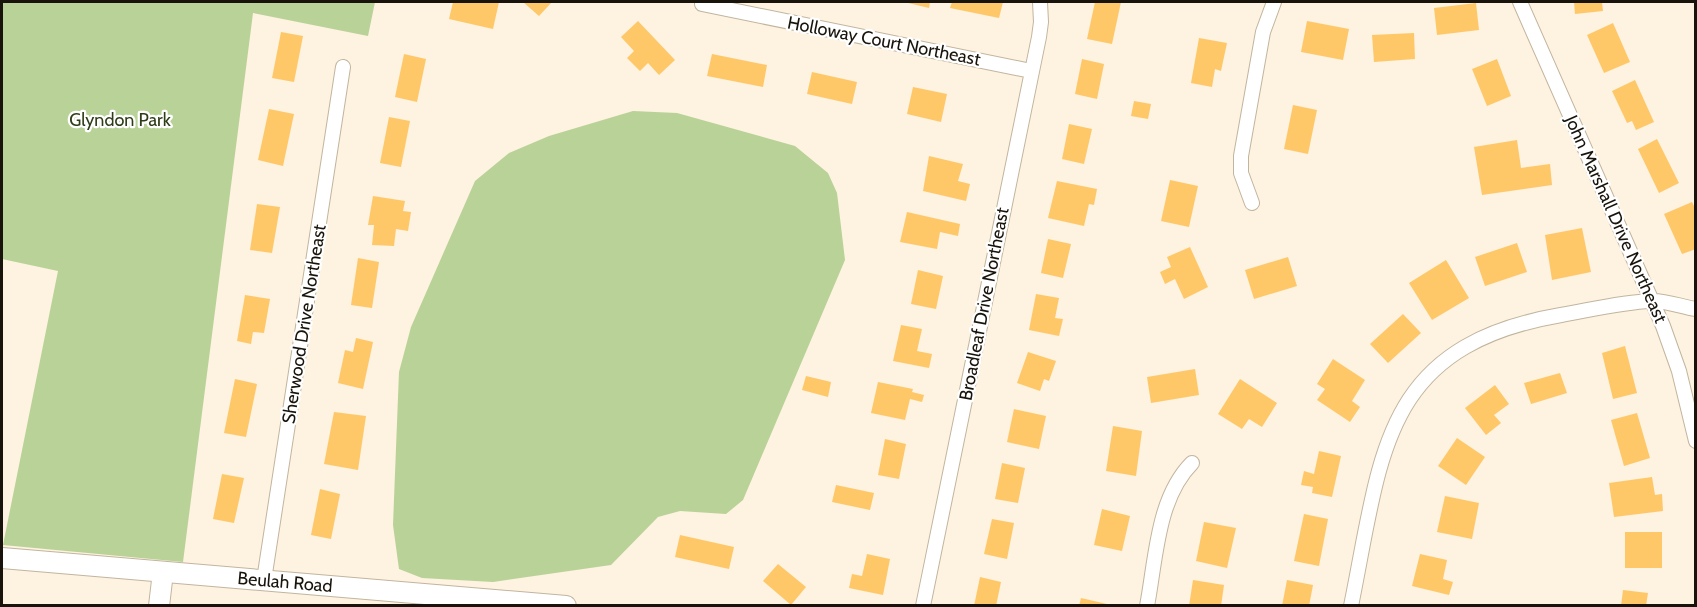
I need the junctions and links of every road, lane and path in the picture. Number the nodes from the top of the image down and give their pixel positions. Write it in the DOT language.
graph roads {
  1 [pos="1040,2"];
  2 [pos="1274,2"];
  3 [pos="1520,2"];
  4 [pos="702,4"];
  5 [pos="343,67"];
  6 [pos="1031,71"];
  7 [pos="1252,203"];
  8 [pos="1652,301"];
  9 [pos="1695,309"];
  10 [pos="1695,441"];
  11 [pos="1192,463"];
  12 [pos="2,558"];
  13 [pos="163,572"];
  14 [pos="264,580"];
  15 [pos="506,603"];
  16 [pos="159,606"];
  17 [pos="566,606"];
  18 [pos="923,606"];
  19 [pos="1147,606"];
  20 [pos="1351,606"];
  1 -- 6 [label="street, Broadleaf Drive Northeast"];
  2 -- 7 [label="street"];
  3 -- 8 [label="street, John Marshall Drive Northeast"];
  4 -- 6 [label="street, Holloway Court Northeast"];
  5 -- 14 [label="street, Sherwood Drive Northeast"];
  6 -- 18 [label="street, Broadleaf Drive Northeast"];
  8 -- 9 [label="street"];
  8 -- 10 [label="street, John Marshall Drive Northeast"];
  8 -- 20 [label="street"];
  11 -- 19 [label="street"];
  12 -- 13 [label="main road, Beulah Road"];
  13 -- 14 [label="main road, Beulah Road"];
  13 -- 16 [label="main road"];
  14 -- 15 [label="main road, Beulah Road"];
  15 -- 17 [label="main road, Beulah Road"];
}
